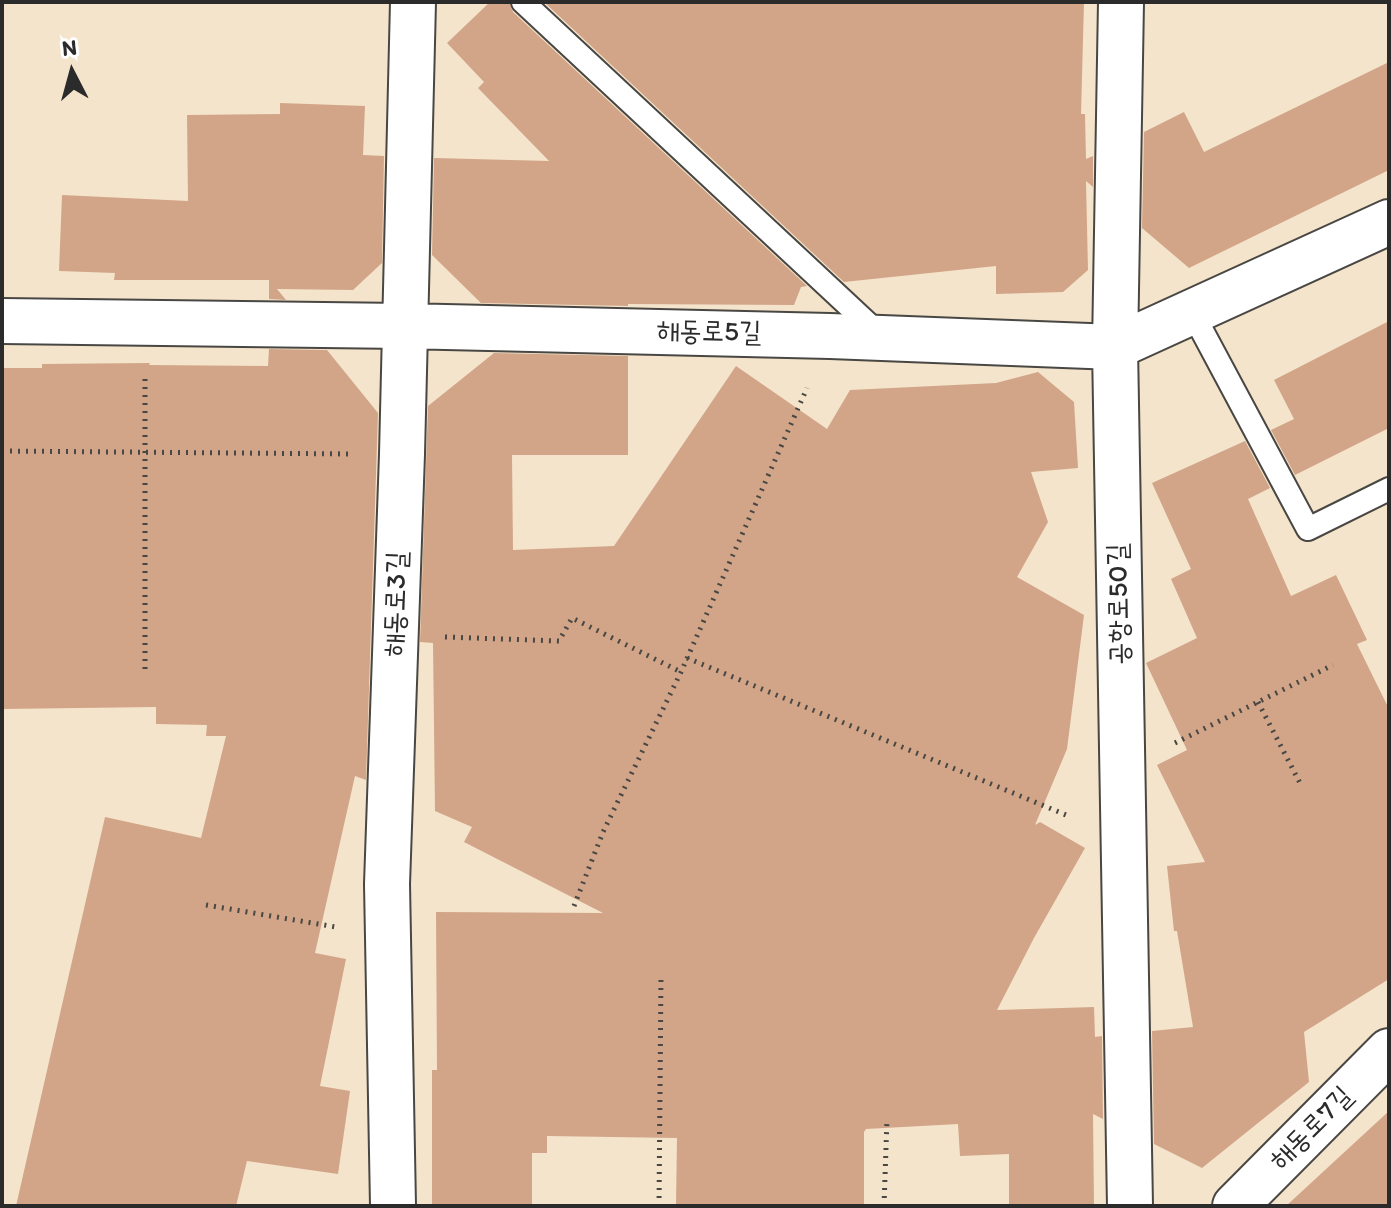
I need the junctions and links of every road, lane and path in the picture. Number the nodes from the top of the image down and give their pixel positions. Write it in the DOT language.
graph roads {
  1 [pos="413,2"];
  2 [pos="523,2"];
  3 [pos="1121,2"];
  4 [pos="1389,222"];
  5 [pos="1192,312"];
  6 [pos="2,321"];
  7 [pos="144,324"];
  8 [pos="403,326"];
  9 [pos="830,336"];
  10 [pos="884,338"];
  11 [pos="1115,347"];
  12 [pos="2,451"];
  13 [pos="146,452"];
  14 [pos="402,454"];
  15 [pos="1389,489"];
  16 [pos="396,636"];
  17 [pos="687,658"];
  18 [pos="1333,665"];
  19 [pos="145,669"];
  20 [pos="681,672"];
  21 [pos="1258,702"];
  22 [pos="1124,768"];
  23 [pos="1301,785"];
  24 [pos="1125,830"];
  25 [pos="206,905"];
  26 [pos="574,906"];
  27 [pos="388,935"];
  28 [pos="661,974"];
  29 [pos="1389,1051"];
  30 [pos="887,1119"];
  31 [pos="393,1206"];
  32 [pos="659,1206"];
  33 [pos="884,1206"];
  34 [pos="1130,1206"];
  35 [pos="1235,1206"];
  1 -- 8 [label="street, 해동로3길"];
  2 -- 10 [label="lane"];
  3 -- 11 [label="street, 공항로50길"];
  4 -- 5 [label="street, 해동로5길"];
  5 -- 11 [label="street, 해동로5길"];
  5 -- 15 [label="lane"];
  6 -- 7 [label="street, 해동로5길"];
  7 -- 8 [label="street, 해동로5길"];
  7 -- 13 [label="path"];
  8 -- 9 [label="street, 해동로5길"];
  8 -- 14 [label="street, 해동로3길"];
  9 -- 10 [label="street, 해동로5길"];
  9 -- 17 [label="path"];
  10 -- 11 [label="street, 해동로5길"];
  11 -- 22 [label="street, 공항로50길"];
  12 -- 13 [label="path"];
  13 -- 14 [label="path"];
  13 -- 19 [label="path"];
  14 -- 16 [label="street, 해동로3길"];
  16 -- 20 [label="path"];
  16 -- 27 [label="street, 해동로3길"];
  17 -- 20 [label="path"];
  17 -- 24 [label="path"];
  18 -- 21 [label="path"];
  20 -- 26 [label="path"];
  21 -- 22 [label="path"];
  21 -- 23 [label="path"];
  22 -- 24 [label="street, 공항로50길"];
  24 -- 34 [label="street, 공항로50길"];
  25 -- 27 [label="path"];
  27 -- 31 [label="street, 해동로3길"];
  28 -- 32 [label="path"];
  29 -- 35 [label="street, 해동로7길"];
  30 -- 33 [label="path"];
}
